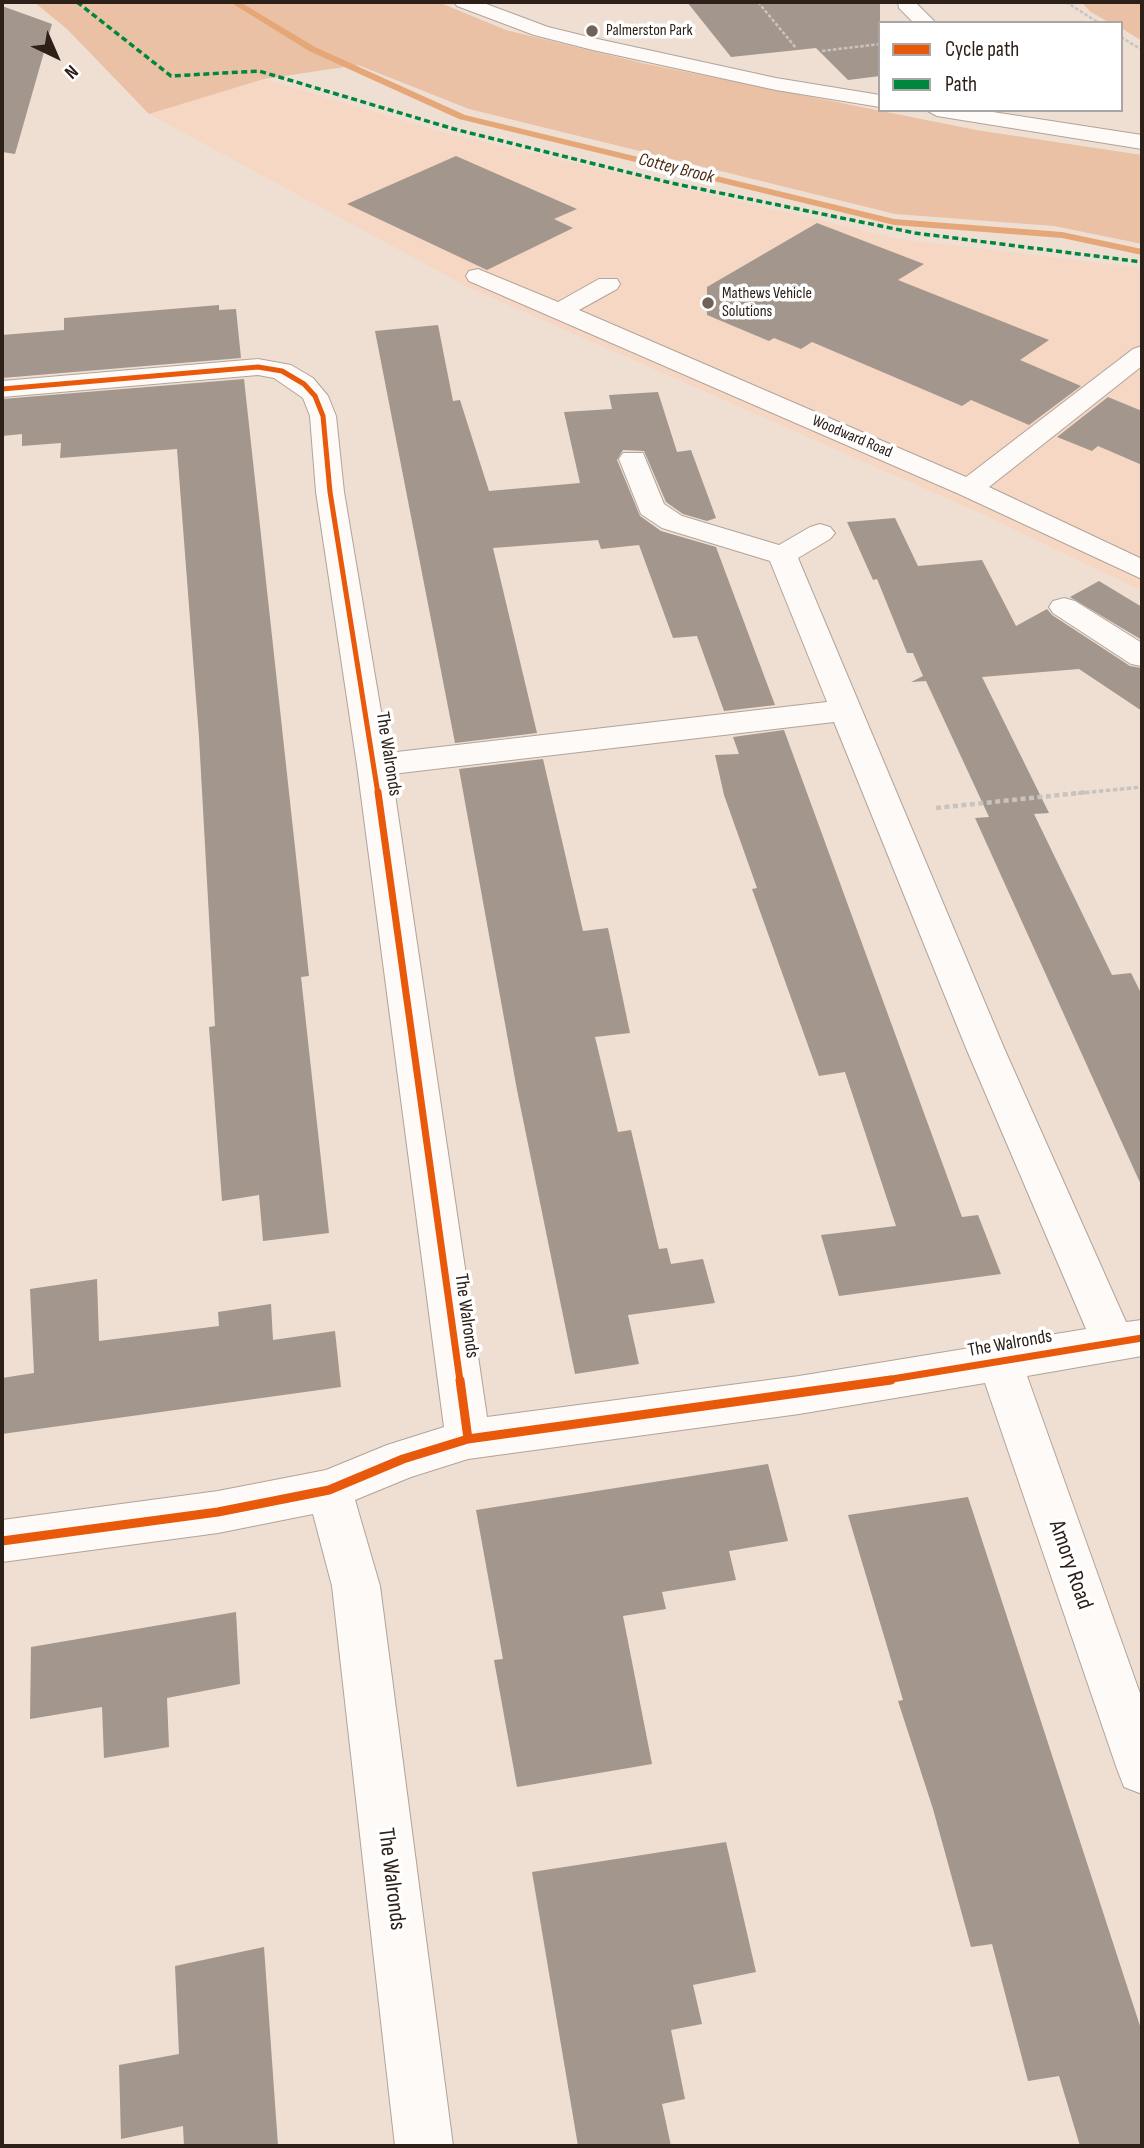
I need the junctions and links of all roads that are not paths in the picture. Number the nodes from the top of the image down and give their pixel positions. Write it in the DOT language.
graph roads {
  1 [pos="464,2"];
  2 [pos="906,4"];
  3 [pos="924,21"];
  4 [pos="878,101"];
  5 [pos="963,112"];
  6 [pos="1002,115"];
  7 [pos="1142,142"];
  8 [pos="478,276"];
  9 [pos="608,284"];
  10 [pos="558,313"];
  11 [pos="1142,354"];
  12 [pos="2,389"];
  13 [pos="633,459"];
  14 [pos="969,488"];
  15 [pos="820,533"];
  16 [pos="782,555"];
  17 [pos="1142,570"];
  18 [pos="1064,607"];
  19 [pos="1142,656"];
  20 [pos="848,710"];
  21 [pos="374,765"];
  22 [pos="1127,1340"];
  23 [pos="1000,1362"];
  24 [pos="468,1439"];
  25 [pos="329,1490"];
  26 [pos="2,1541"];
  27 [pos="1142,1769"];
  28 [pos="424,2146"];
  1 -- 4 [label="street"];
  2 -- 3 [label="street"];
  5 -- 6 [label="street"];
  6 -- 7 [label="street"];
  8 -- 10 [label="street, Woodward Road"];
  9 -- 10 [label="street"];
  10 -- 14 [label="street, Woodward Road"];
  11 -- 14 [label="street"];
  12 -- 21 [label="street, The Walronds"];
  13 -- 16 [label="street"];
  14 -- 17 [label="street, Woodward Road"];
  15 -- 16 [label="street"];
  16 -- 20 [label="street, The Walronds"];
  18 -- 19 [label="street"];
  20 -- 21 [label="street"];
  20 -- 22 [label="street, The Walronds"];
  21 -- 24 [label="street, The Walronds"];
  22 -- 23 [label="street, The Walronds"];
  23 -- 24 [label="street, The Walronds"];
  23 -- 27 [label="street, Amory Road"];
  24 -- 25 [label="street, The Walronds"];
  25 -- 26 [label="street, The Walronds"];
  25 -- 28 [label="street, The Walronds"];
}
